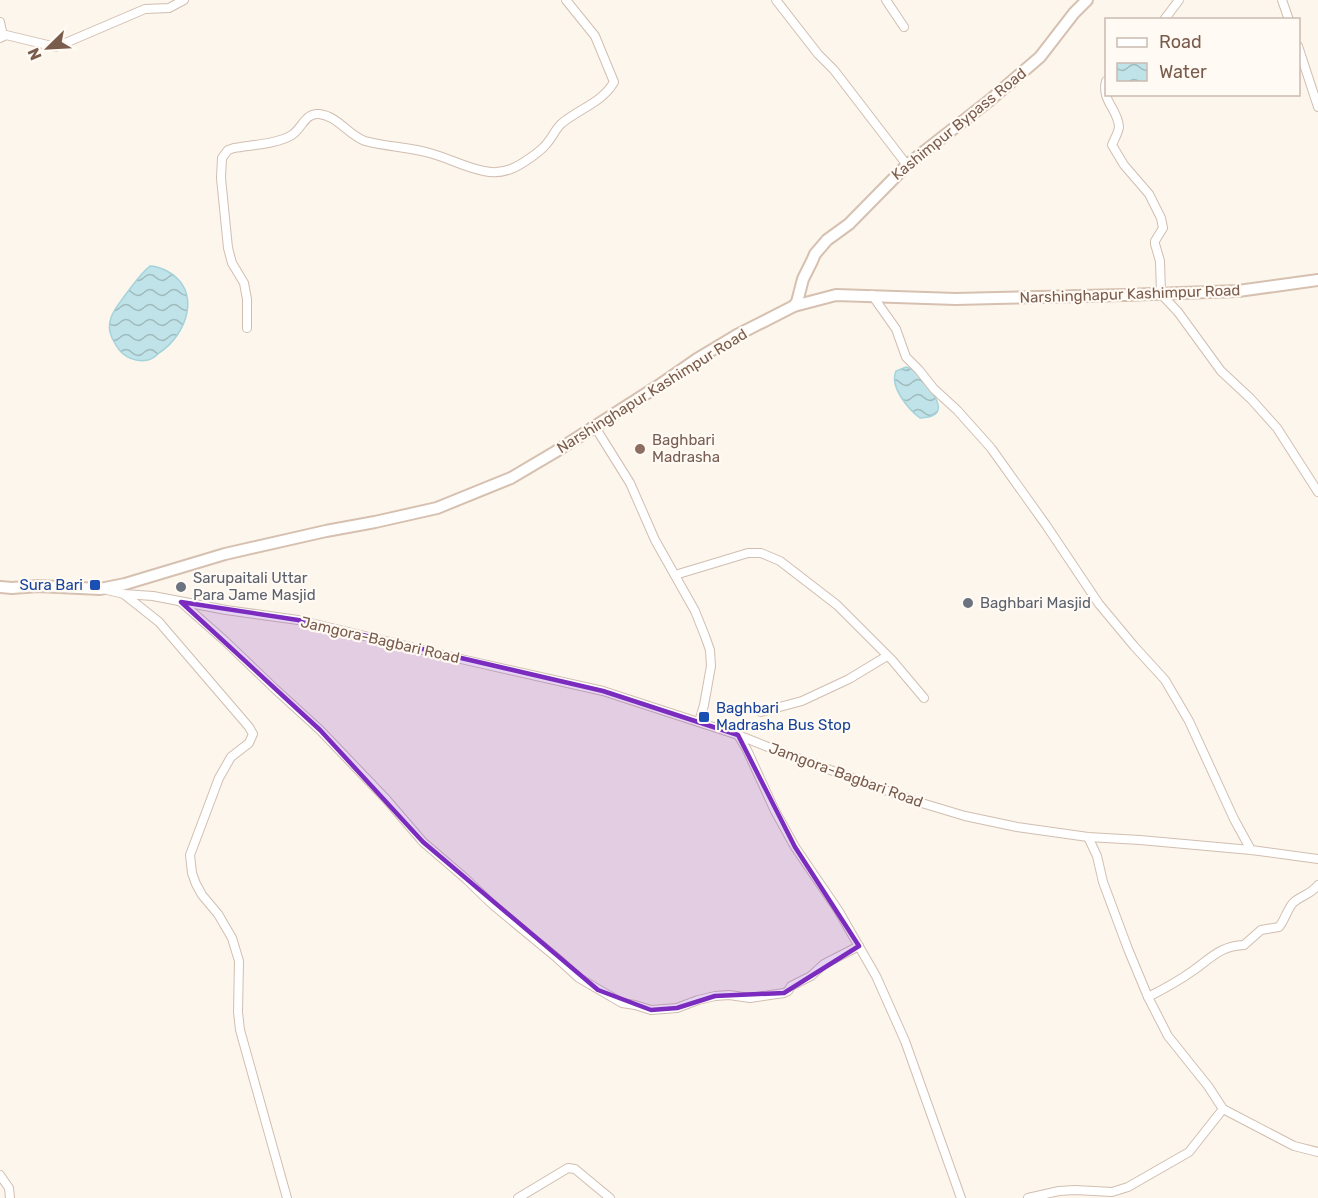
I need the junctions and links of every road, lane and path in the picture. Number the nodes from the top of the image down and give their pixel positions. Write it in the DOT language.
graph roads {
  1 [pos="184,0"];
  2 [pos="566,0"];
  3 [pos="776,0"];
  4 [pos="886,0"];
  5 [pos="1087,0"];
  6 [pos="1179,0"];
  7 [pos="1282,0"];
  8 [pos="1166,18"];
  9 [pos="1288,18"];
  10 [pos="0,22"];
  11 [pos="904,27"];
  12 [pos="1,37"];
  13 [pos="1300,49"];
  14 [pos="1106,96"];
  15 [pos="1318,107"];
  16 [pos="907,165"];
  17 [pos="1318,280"];
  18 [pos="1161,294"];
  19 [pos="872,295"];
  20 [pos="794,306"];
  21 [pos="247,328"];
  22 [pos="595,427"];
  23 [pos="1318,492"];
  24 [pos="675,575"];
  25 [pos="0,587"];
  26 [pos="100,589"];
  27 [pos="124,594"];
  28 [pos="181,602"];
  29 [pos="887,656"];
  30 [pos="924,698"];
  31 [pos="761,712"];
  32 [pos="699,722"];
  33 [pos="738,735"];
  34 [pos="1088,837"];
  35 [pos="1251,850"];
  36 [pos="1318,858"];
  37 [pos="1318,885"];
  38 [pos="859,946"];
  39 [pos="1148,997"];
  40 [pos="1223,1109"];
  41 [pos="1318,1152"];
  42 [pos="0,1175"];
  43 [pos="1112,1195"];
  44 [pos="10,1198"];
  45 [pos="287,1198"];
  46 [pos="518,1198"];
  47 [pos="610,1198"];
  48 [pos="961,1198"];
  49 [pos="1028,1198"];
  1 -- 12 [label="street"];
  2 -- 21 [label="street"];
  3 -- 16 [label="street"];
  4 -- 11 [label="street"];
  5 -- 16 [label="main road, Kashimpur Bypass Road"];
  6 -- 8 [label="street"];
  7 -- 9 [label="street"];
  10 -- 12 [label="street"];
  13 -- 15 [label="street"];
  14 -- 18 [label="street"];
  16 -- 20 [label="main road, Kashimpur Bypass Road"];
  17 -- 18 [label="main road, Narshinghapur Kashimpur Road"];
  18 -- 19 [label="main road, Narshinghapur Kashimpur Road"];
  18 -- 23 [label="street"];
  19 -- 20 [label="main road, Narshinghapur Kashimpur Road"];
  19 -- 35 [label="street"];
  20 -- 22 [label="main road, Narshinghapur Kashimpur Road"];
  22 -- 24 [label="street"];
  22 -- 26 [label="main road, Narshinghapur Kashimpur Road"];
  24 -- 29 [label="street"];
  24 -- 32 [label="street"];
  25 -- 26 [label="main road, Narshinghapur Kashimpur Road"];
  26 -- 27 [label="street, Jamgora-Bagbari Road"];
  27 -- 28 [label="street, Jamgora-Bagbari Road"];
  27 -- 45 [label="street"];
  28 -- 32 [label="street, Jamgora-Bagbari Road"];
  28 -- 38 [label="street"];
  29 -- 30 [label="street"];
  29 -- 31 [label="street"];
  32 -- 33 [label="street, Jamgora-Bagbari Road"];
  33 -- 34 [label="street, Jamgora-Bagbari Road"];
  33 -- 38 [label="street"];
  34 -- 35 [label="street, Jamgora-Bagbari Road"];
  34 -- 39 [label="street"];
  35 -- 36 [label="street, Jamgora-Bagbari Road"];
  37 -- 39 [label="street"];
  38 -- 48 [label="street"];
  39 -- 40 [label="street"];
  40 -- 41 [label="street"];
  40 -- 43 [label="street"];
  42 -- 44 [label="street"];
  43 -- 49 [label="street"];
  46 -- 47 [label="street"];
}
